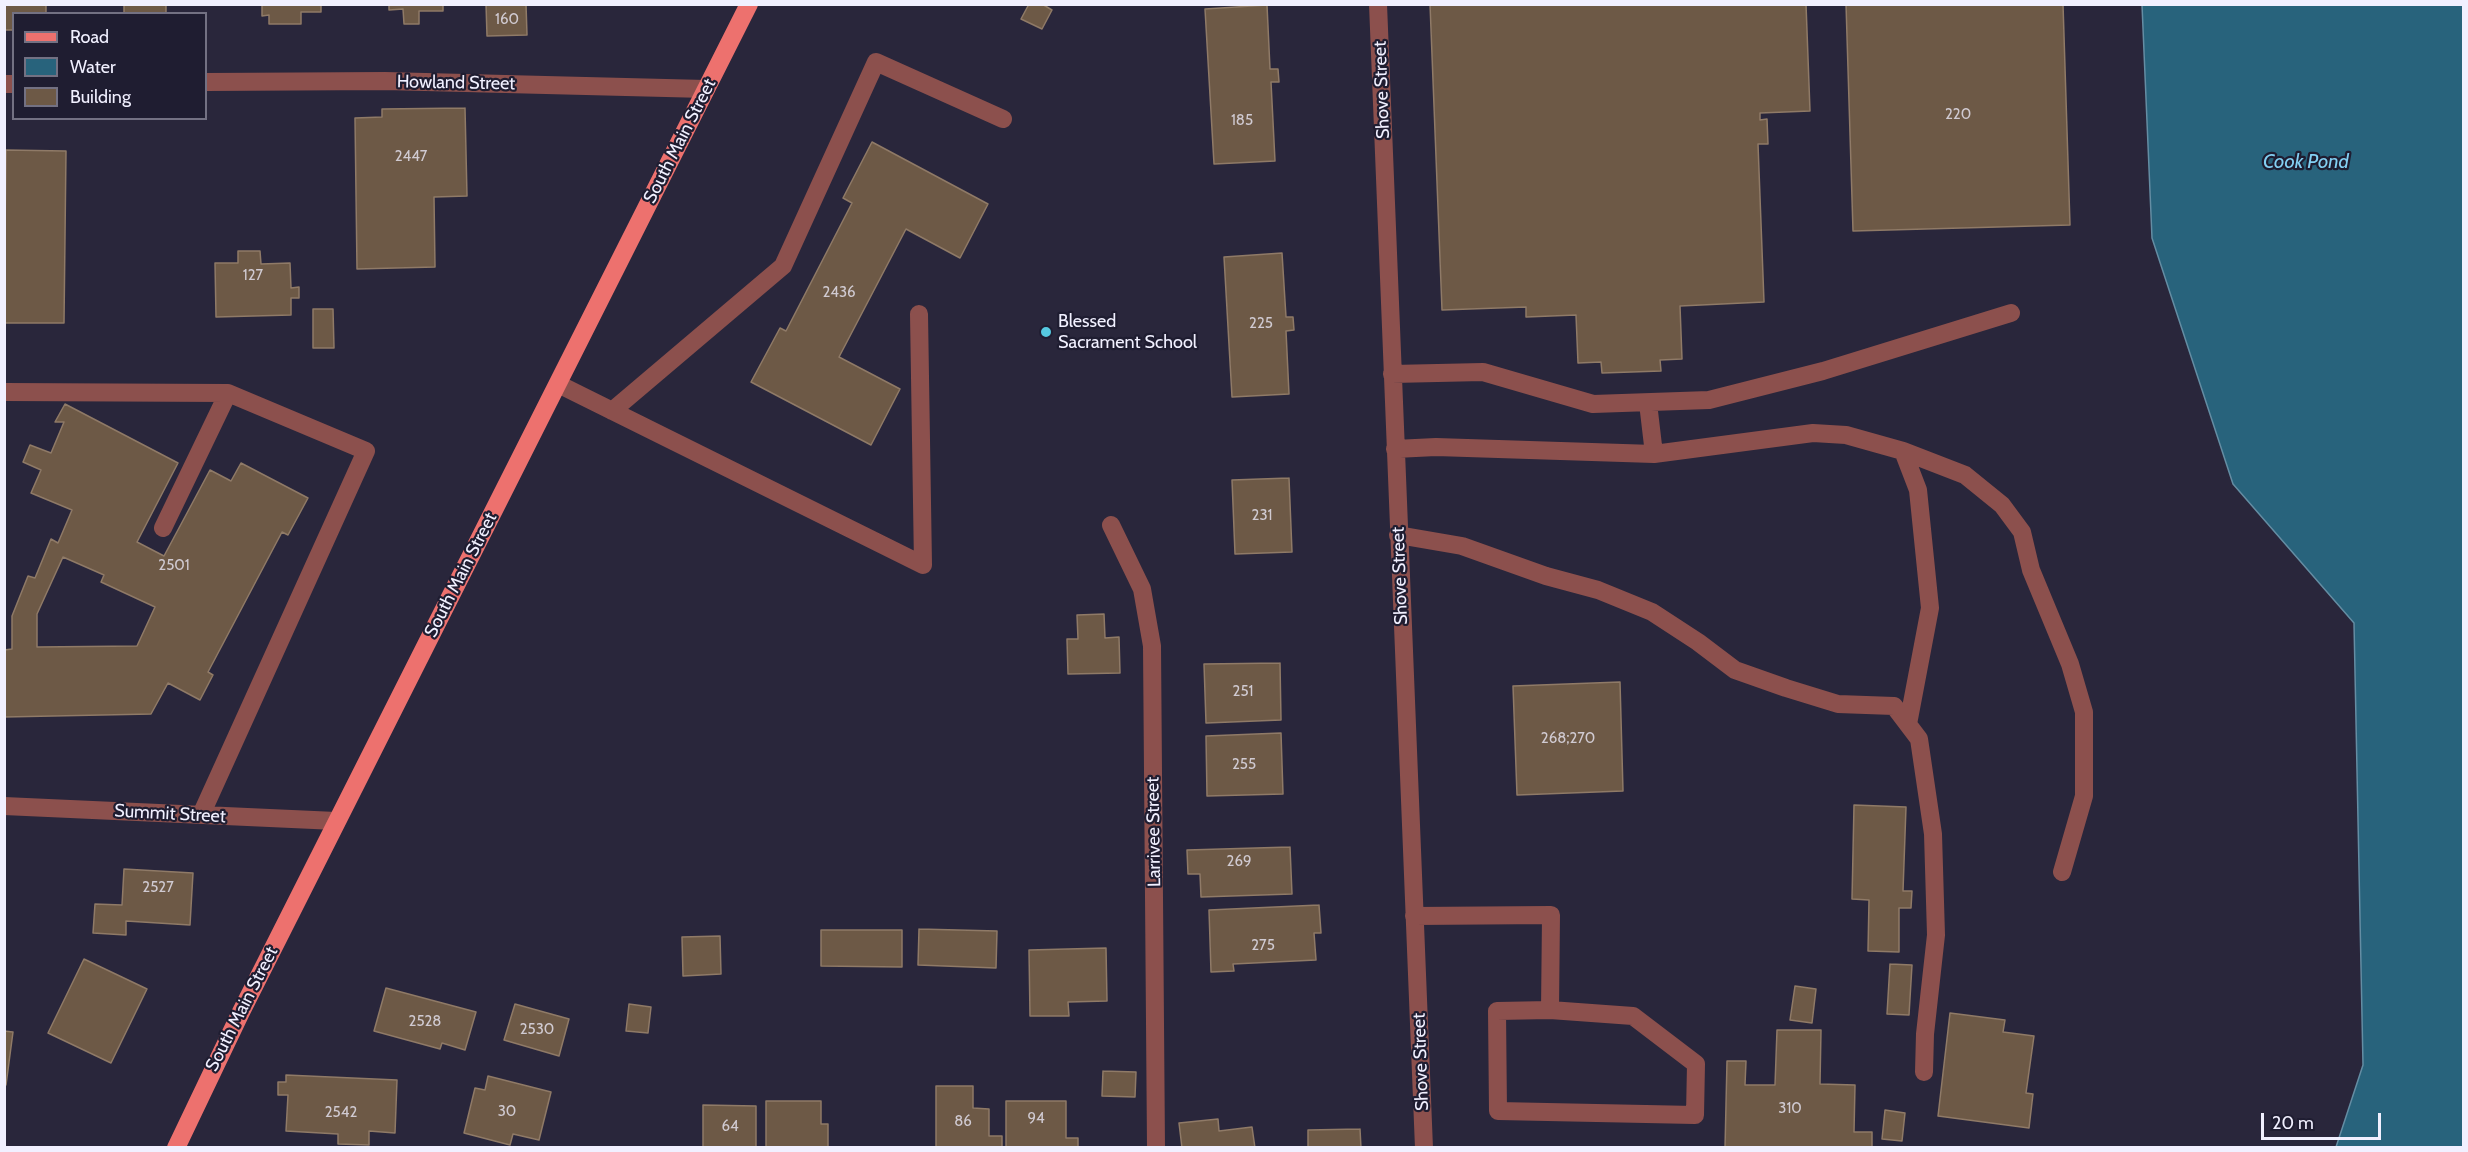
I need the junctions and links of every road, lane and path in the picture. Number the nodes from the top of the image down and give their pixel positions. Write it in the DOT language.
graph roads {
  1 [pos="749,4"];
  2 [pos="1378,4"];
  3 [pos="207,82"];
  4 [pos="706,89"];
  5 [pos="1003,119"];
  6 [pos="2011,313"];
  7 [pos="919,314"];
  8 [pos="1392,374"];
  9 [pos="558,384"];
  10 [pos="4,392"];
  11 [pos="228,393"];
  12 [pos="1648,403"];
  13 [pos="612,411"];
  14 [pos="1395,449"];
  15 [pos="1903,452"];
  16 [pos="1654,454"];
  17 [pos="1112,525"];
  18 [pos="163,528"];
  19 [pos="1398,534"];
  20 [pos="1908,724"];
  21 [pos="4,806"];
  22 [pos="201,815"];
  23 [pos="336,821"];
  24 [pos="2062,872"];
  25 [pos="1414,916"];
  26 [pos="1550,1010"];
  27 [pos="1924,1072"];
  28 [pos="176,1148"];
  29 [pos="1156,1148"];
  30 [pos="1424,1148"];
  1 -- 4 [label="main road, South Main Street"];
  2 -- 8 [label="street, Shove Street"];
  3 -- 4 [label="street, Howland Street"];
  4 -- 9 [label="main road, South Main Street"];
  5 -- 13 [label="street"];
  6 -- 12 [label="street"];
  7 -- 13 [label="street"];
  8 -- 12 [label="street"];
  8 -- 14 [label="street, Shove Street"];
  9 -- 13 [label="street"];
  9 -- 23 [label="main road, South Main Street"];
  10 -- 11 [label="street"];
  11 -- 18 [label="street"];
  11 -- 22 [label="street"];
  12 -- 16 [label="street"];
  14 -- 16 [label="street"];
  14 -- 19 [label="street, Shove Street"];
  15 -- 16 [label="street"];
  15 -- 20 [label="street"];
  15 -- 24 [label="street"];
  17 -- 29 [label="street, Larrivee Street"];
  19 -- 20 [label="street"];
  19 -- 25 [label="street, Shove Street"];
  20 -- 27 [label="street"];
  21 -- 22 [label="street, Summit Street"];
  22 -- 23 [label="street, Summit Street"];
  23 -- 28 [label="main road, South Main Street"];
  25 -- 26 [label="street"];
  25 -- 30 [label="street, Shove Street"];
  26 -- 26 [label="street"];
}
